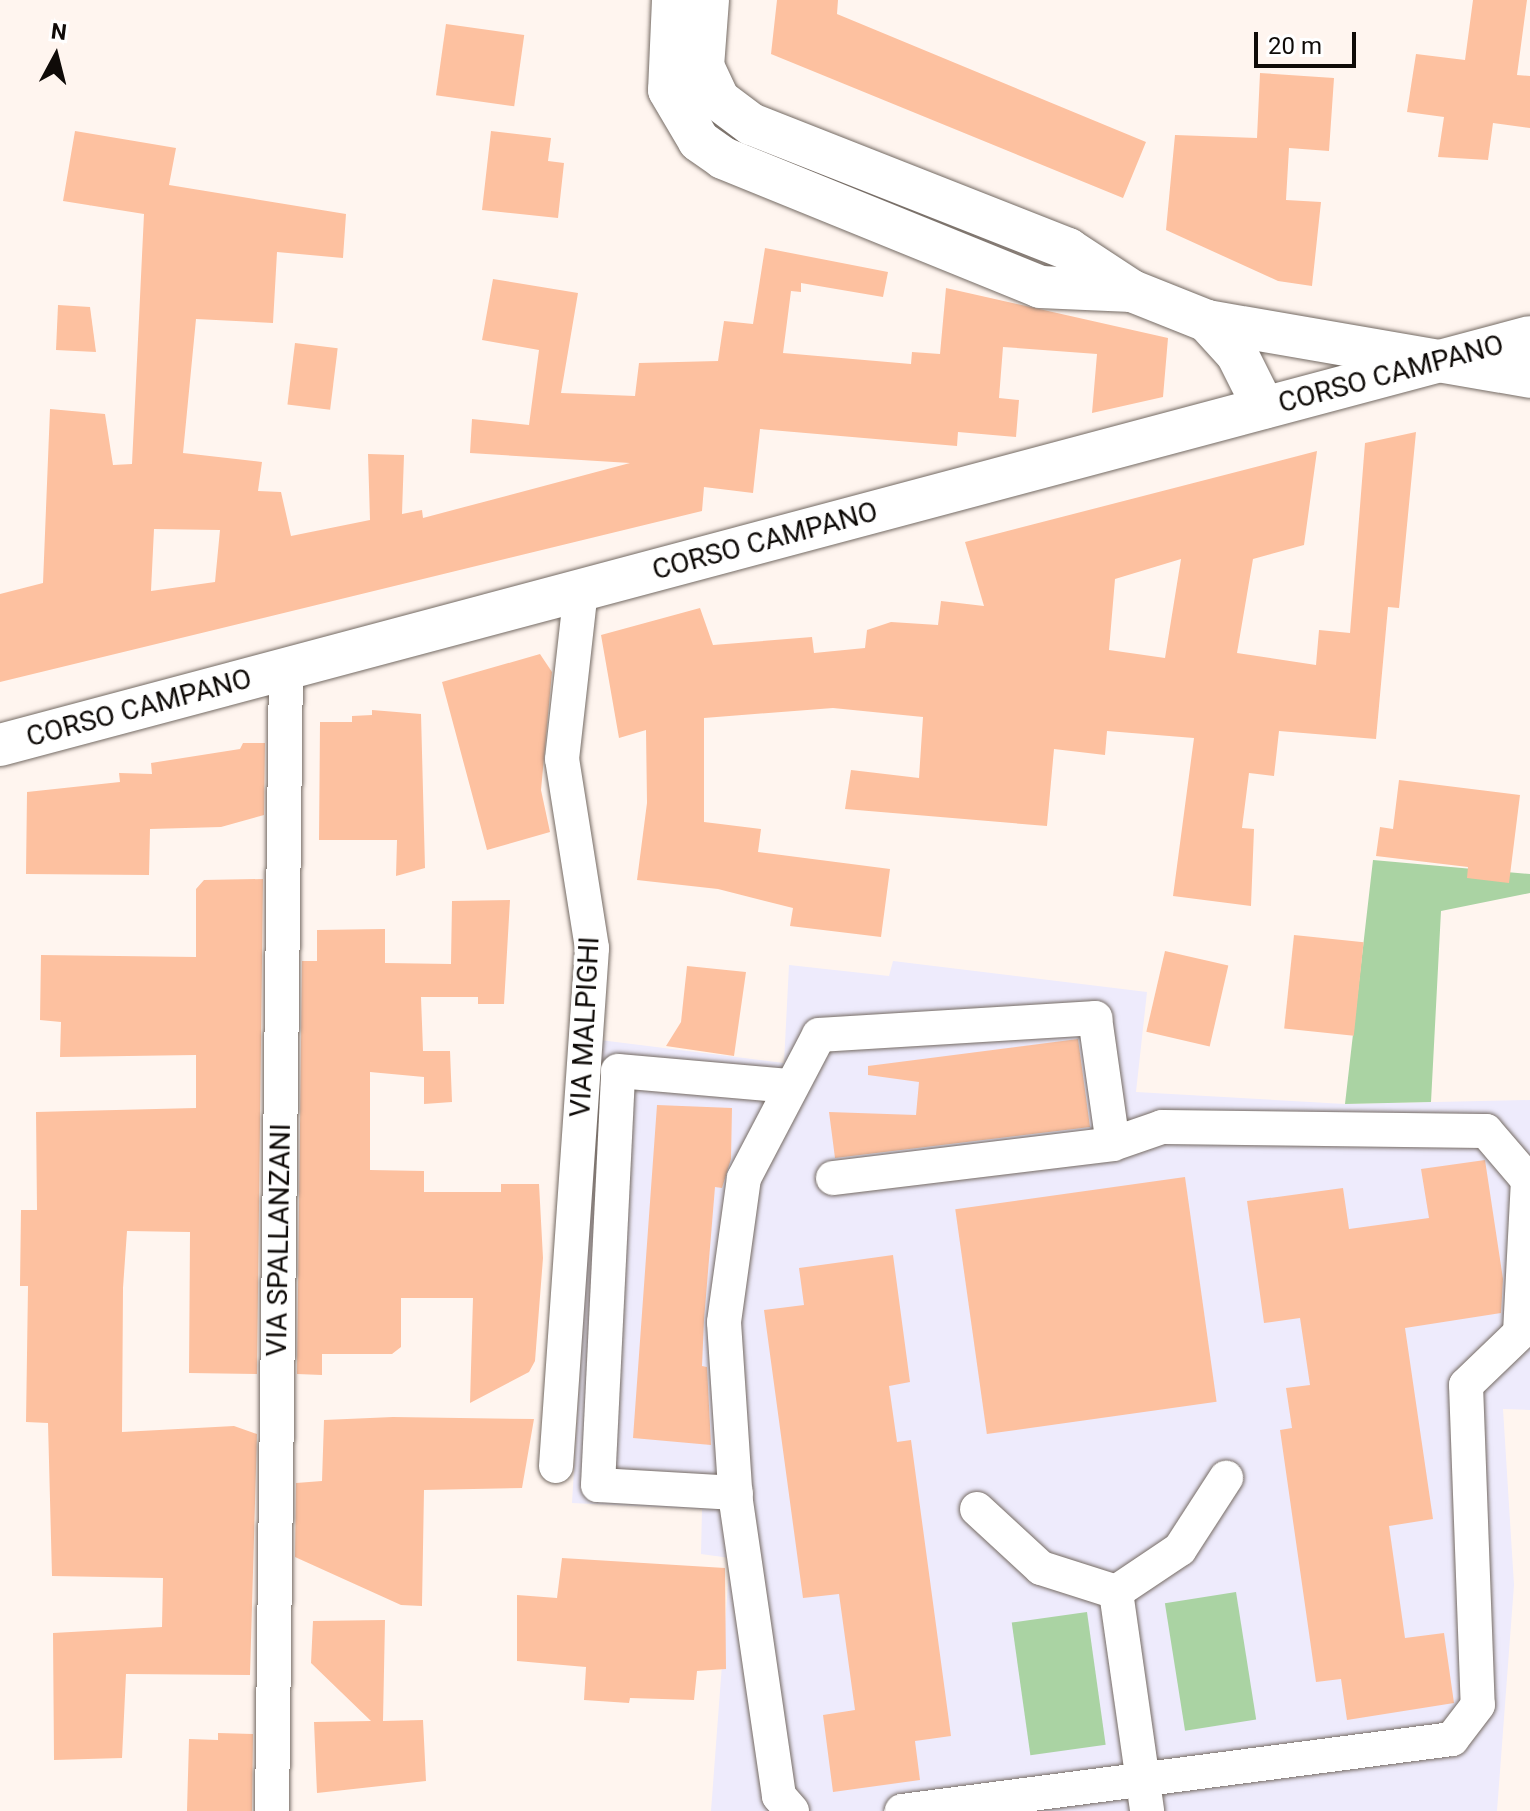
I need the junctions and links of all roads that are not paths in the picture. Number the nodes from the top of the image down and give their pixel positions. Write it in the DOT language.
graph roads {
  1 [pos="673,0"];
  2 [pos="708,0"];
  3 [pos="1132,291"];
  4 [pos="1207,321"];
  5 [pos="1530,337"];
  6 [pos="1431,363"];
  7 [pos="1530,377"];
  8 [pos="1264,408"];
  9 [pos="581,590"];
  10 [pos="286,669"];
  11 [pos="0,745"];
  12 [pos="791,1086"];
  13 [pos="1113,1144"];
  14 [pos="833,1178"];
  15 [pos="556,1466"];
  16 [pos="1226,1478"];
  17 [pos="736,1493"];
  18 [pos="977,1509"];
  19 [pos="1116,1592"];
  20 [pos="1145,1797"];
  21 [pos="940,1809"];
  22 [pos="272,1811"];
  23 [pos="792,1811"];
  24 [pos="902,1811"];
  1 -- 3 [label="main road"];
  2 -- 3 [label="main road"];
  3 -- 4 [label="main road"];
  4 -- 6 [label="main road"];
  4 -- 8 [label="main road"];
  5 -- 6 [label="main road, CORSO CAMPANO"];
  6 -- 7 [label="main road"];
  6 -- 8 [label="main road, CORSO CAMPANO"];
  8 -- 9 [label="main road, CORSO CAMPANO"];
  9 -- 10 [label="main road, CORSO CAMPANO"];
  9 -- 15 [label="street, VIA MALPIGHI"];
  10 -- 11 [label="main road, CORSO CAMPANO"];
  10 -- 22 [label="street, VIA SPALLANZANI"];
  12 -- 13 [label="street"];
  12 -- 17 [label="street"];
  12 -- 17 [label="street"];
  13 -- 14 [label="street"];
  13 -- 20 [label="street"];
  16 -- 19 [label="street"];
  17 -- 23 [label="street"];
  18 -- 19 [label="street"];
  19 -- 20 [label="street"];
  20 -- 21 [label="street"];
  21 -- 24 [label="street"];
}
